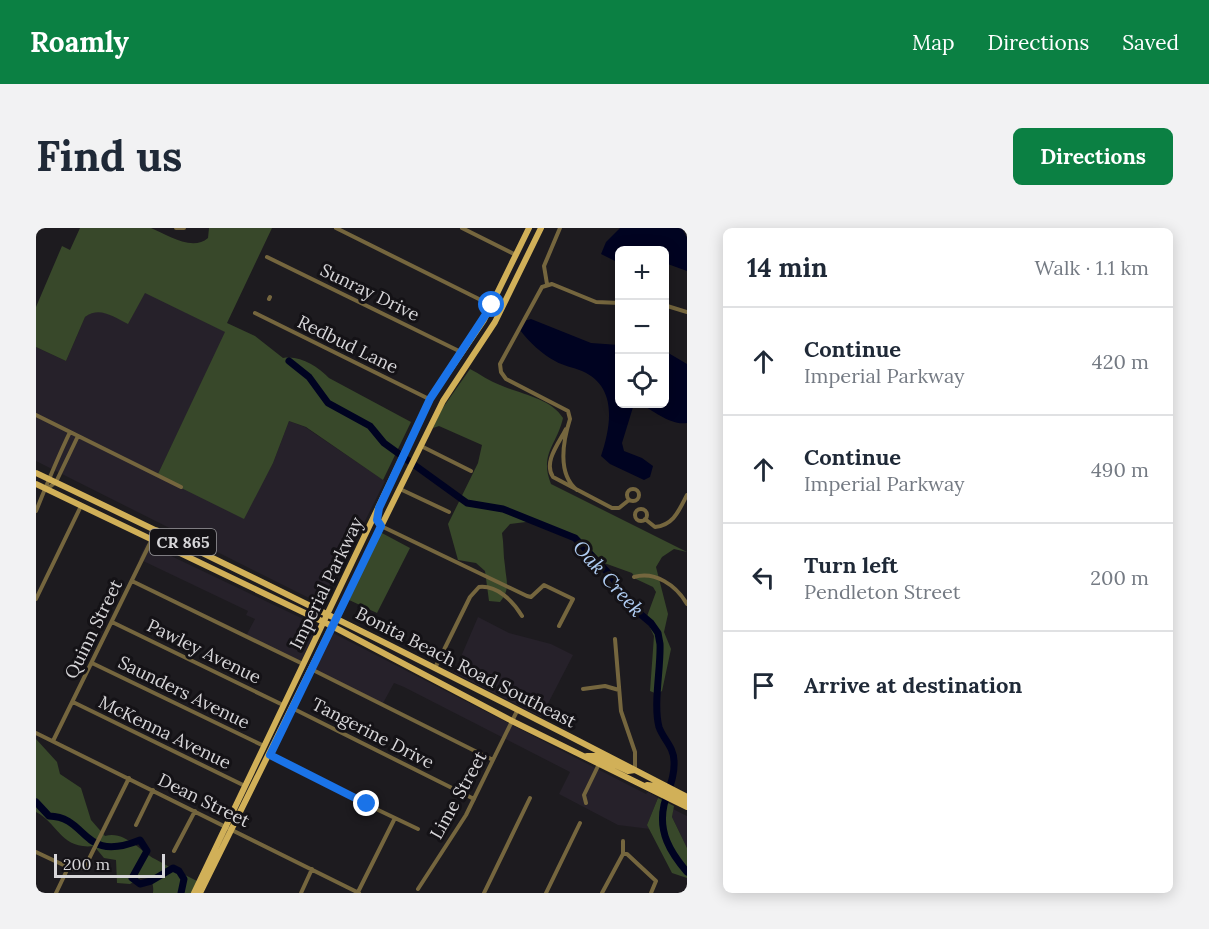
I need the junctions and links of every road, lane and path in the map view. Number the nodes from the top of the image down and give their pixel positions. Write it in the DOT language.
graph roads {
  1 [pos="176,228"];
  2 [pos="184,228"];
  3 [pos="336,228"];
  4 [pos="462,228"];
  5 [pos="529,228"];
  6 [pos="541,228"];
  7 [pos="560,228"];
  8 [pos="516,255"];
  9 [pos="267,257"];
  10 [pos="547,284"];
  11 [pos="615,303"];
  12 [pos="492,305"];
  13 [pos="669,307"];
  14 [pos="502,310"];
  15 [pos="687,312"];
  16 [pos="255,313"];
  17 [pos="462,352"];
  18 [pos="430,399"];
  19 [pos="36,415"];
  20 [pos="567,425"];
  21 [pos="70,432"];
  22 [pos="78,436"];
  23 [pos="421,446"];
  24 [pos="552,455"];
  25 [pos="564,456"];
  26 [pos="471,471"];
  27 [pos="36,472"];
  28 [pos="48,478"];
  29 [pos="56,482"];
  30 [pos="36,484"];
  31 [pos="389,486"];
  32 [pos="181,487"];
  33 [pos="400,488"];
  34 [pos="46,489"];
  35 [pos="577,490"];
  36 [pos="687,495"];
  37 [pos="629,500"];
  38 [pos="81,506"];
  39 [pos="379,508"];
  40 [pos="36,511"];
  41 [pos="449,512"];
  42 [pos="645,519"];
  43 [pos="381,526"];
  44 [pos="157,529"];
  45 [pos="152,540"];
  46 [pos="634,577"];
  47 [pos="132,581"];
  48 [pos="36,599"];
  49 [pos="687,604"];
  50 [pos="329,613"];
  51 [pos="522,616"];
  52 [pos="336,617"];
  53 [pos="112,622"];
  54 [pos="324,622"];
  55 [pos="332,626"];
  56 [pos="559,626"];
  57 [pos="615,639"];
  58 [pos="388,655"];
  59 [pos="92,663"];
  60 [pos="304,665"];
  61 [pos="435,668"];
  62 [pos="311,669"];
  63 [pos="583,689"];
  64 [pos="619,691"];
  65 [pos="73,702"];
  66 [pos="284,705"];
  67 [pos="292,708"];
  68 [pos="517,711"];
  69 [pos="513,721"];
  70 [pos="36,733"];
  71 [pos="53,741"];
  72 [pos="264,746"];
  73 [pos="270,755"];
  74 [pos="583,756"];
  75 [pos="493,760"];
  76 [pos="599,764"];
  77 [pos="635,770"];
  78 [pos="129,778"];
  79 [pos="245,786"];
  80 [pos="662,789"];
  81 [pos="153,790"];
  82 [pos="680,797"];
  83 [pos="530,798"];
  84 [pos="474,799"];
  85 [pos="687,802"];
  86 [pos="585,803"];
  87 [pos="367,804"];
  88 [pos="687,807"];
  89 [pos="374,808"];
  90 [pos="195,811"];
  91 [pos="396,818"];
  92 [pos="580,823"];
  93 [pos="136,825"];
  94 [pos="226,825"];
  95 [pos="233,829"];
  96 [pos="418,829"];
  97 [pos="623,841"];
  98 [pos="174,851"];
  99 [pos="36,852"];
  100 [pos="623,854"];
  101 [pos="68,868"];
  102 [pos="312,869"];
  103 [pos="418,889"];
  104 [pos="56,893"];
  105 [pos="194,893"];
  106 [pos="200,893"];
  107 [pos="301,893"];
  108 [pos="359,893"];
  109 [pos="484,893"];
  110 [pos="546,893"];
  111 [pos="602,893"];
  112 [pos="651,893"];
  1 -- 2 [label="street"];
  3 -- 12 [label="street"];
  4 -- 8 [label="street"];
  5 -- 8 [label="main road, Imperial Parkway"];
  6 -- 14 [label="main road, Imperial Parkway"];
  7 -- 10 [label="street"];
  8 -- 12 [label="main road, Imperial Parkway"];
  9 -- 17 [label="street, Sunray Drive"];
  10 -- 11 [label="street"];
  10 -- 20 [label="street"];
  12 -- 14 [label="street"];
  12 -- 17 [label="main road, Imperial Parkway"];
  13 -- 15 [label="street"];
  14 -- 23 [label="main road, Imperial Parkway"];
  16 -- 18 [label="street, Redbud Lane"];
  17 -- 18 [label="main road, Imperial Parkway"];
  18 -- 31 [label="main road, Imperial Parkway"];
  19 -- 21 [label="street"];
  20 -- 24 [label="street"];
  20 -- 25 [label="street"];
  21 -- 22 [label="street"];
  21 -- 28 [label="street"];
  22 -- 29 [label="street"];
  22 -- 32 [label="street"];
  23 -- 26 [label="street"];
  23 -- 33 [label="main road, Imperial Parkway"];
  24 -- 25 [label="street"];
  24 -- 35 [label="street"];
  25 -- 35 [label="street"];
  27 -- 28 [label="main road, Bonita Beach Road Southeast / CR 865"];
  28 -- 29 [label="main road, Bonita Beach Road Southeast / CR 865"];
  28 -- 34 [label="street"];
  29 -- 34 [label="street"];
  29 -- 44 [label="main road, Bonita Beach Road Southeast / CR 865"];
  30 -- 34 [label="main road, Bonita Beach Road Southeast / CR 865"];
  31 -- 33 [label="main road"];
  31 -- 39 [label="main road, Imperial Parkway"];
  33 -- 41 [label="street"];
  33 -- 43 [label="main road, Imperial Parkway"];
  34 -- 38 [label="main road, Bonita Beach Road Southeast / CR 865"];
  34 -- 40 [label="street"];
  35 -- 37 [label="street"];
  36 -- 42 [label="street"];
  38 -- 45 [label="main road, Bonita Beach Road Southeast / CR 865"];
  38 -- 48 [label="street"];
  39 -- 43 [label="main road"];
  39 -- 50 [label="main road, Imperial Parkway"];
  43 -- 52 [label="main road, Imperial Parkway"];
  43 -- 56 [label="street"];
  44 -- 45 [label="street, Quinn Street"];
  44 -- 50 [label="main road, Bonita Beach Road Southeast / CR 865"];
  45 -- 47 [label="street, Quinn Street"];
  45 -- 54 [label="main road, Bonita Beach Road Southeast / CR 865"];
  46 -- 49 [label="street"];
  47 -- 53 [label="street, Quinn Street"];
  47 -- 60 [label="street"];
  50 -- 52 [label="main road, Bonita Beach Road Southeast / CR 865"];
  50 -- 54 [label="main road, Imperial Parkway"];
  51 -- 61 [label="street"];
  52 -- 55 [label="main road, Imperial Parkway"];
  52 -- 61 [label="main road, Bonita Beach Road Southeast / CR 865"];
  53 -- 59 [label="street, Quinn Street"];
  53 -- 66 [label="street, Pawley Avenue"];
  54 -- 55 [label="main road, Bonita Beach Road Southeast / CR 865"];
  54 -- 60 [label="main road, Imperial Parkway"];
  55 -- 58 [label="main road, Bonita Beach Road Southeast / CR 865"];
  55 -- 62 [label="main road, Imperial Parkway"];
  57 -- 64 [label="street"];
  58 -- 61 [label="main road"];
  58 -- 69 [label="main road, Bonita Beach Road Southeast / CR 865"];
  59 -- 65 [label="street, Quinn Street"];
  59 -- 72 [label="street, Saunders Avenue"];
  60 -- 66 [label="main road, Imperial Parkway"];
  61 -- 68 [label="main road, Bonita Beach Road Southeast / CR 865"];
  62 -- 67 [label="main road, Imperial Parkway"];
  62 -- 75 [label="street"];
  63 -- 64 [label="street"];
  64 -- 77 [label="street"];
  65 -- 71 [label="street, Quinn Street"];
  65 -- 79 [label="street, McKenna Avenue"];
  66 -- 72 [label="main road, Imperial Parkway"];
  67 -- 73 [label="main road, Imperial Parkway"];
  67 -- 84 [label="street, Tangerine Drive"];
  68 -- 69 [label="street, Lime Street"];
  68 -- 77 [label="main road, Bonita Beach Road Southeast / CR 865"];
  69 -- 74 [label="main road, Bonita Beach Road Southeast / CR 865"];
  69 -- 75 [label="street, Lime Street"];
  70 -- 71 [label="street, Dean Street"];
  71 -- 78 [label="street, Dean Street"];
  72 -- 79 [label="main road, Imperial Parkway"];
  73 -- 87 [label="street"];
  73 -- 95 [label="main road, Imperial Parkway"];
  74 -- 76 [label="main road, Bonita Beach Road Southeast / CR 865"];
  74 -- 77 [label="main road"];
  75 -- 84 [label="street, Lime Street"];
  76 -- 80 [label="main road, Bonita Beach Road Southeast / CR 865"];
  76 -- 86 [label="street"];
  77 -- 80 [label="main road, Bonita Beach Road Southeast / CR 865"];
  78 -- 81 [label="street, Dean Street"];
  78 -- 101 [label="street"];
  79 -- 94 [label="main road, Imperial Parkway"];
  80 -- 82 [label="main road, Bonita Beach Road Southeast / CR 865"];
  80 -- 82 [label="main road, Bonita Beach Road Southeast / CR 865"];
  81 -- 90 [label="street, Dean Street"];
  81 -- 93 [label="street"];
  82 -- 85 [label="main road"];
  82 -- 88 [label="main road, Bonita Beach Road Southeast / CR 865"];
  83 -- 109 [label="street"];
  84 -- 103 [label="street, Lime Street"];
  89 -- 91 [label="street"];
  90 -- 94 [label="street, Dean Street"];
  90 -- 98 [label="street"];
  91 -- 96 [label="street"];
  91 -- 108 [label="street"];
  92 -- 110 [label="street"];
  94 -- 95 [label="street, Dean Street"];
  94 -- 105 [label="main road, Imperial Parkway"];
  95 -- 102 [label="street, Dean Street"];
  95 -- 106 [label="main road, Imperial Parkway"];
  97 -- 100 [label="street"];
  99 -- 101 [label="street"];
  100 -- 111 [label="street"];
  100 -- 112 [label="street"];
  101 -- 104 [label="street"];
  102 -- 107 [label="street"];
  102 -- 108 [label="street, Dean Street"];
}
